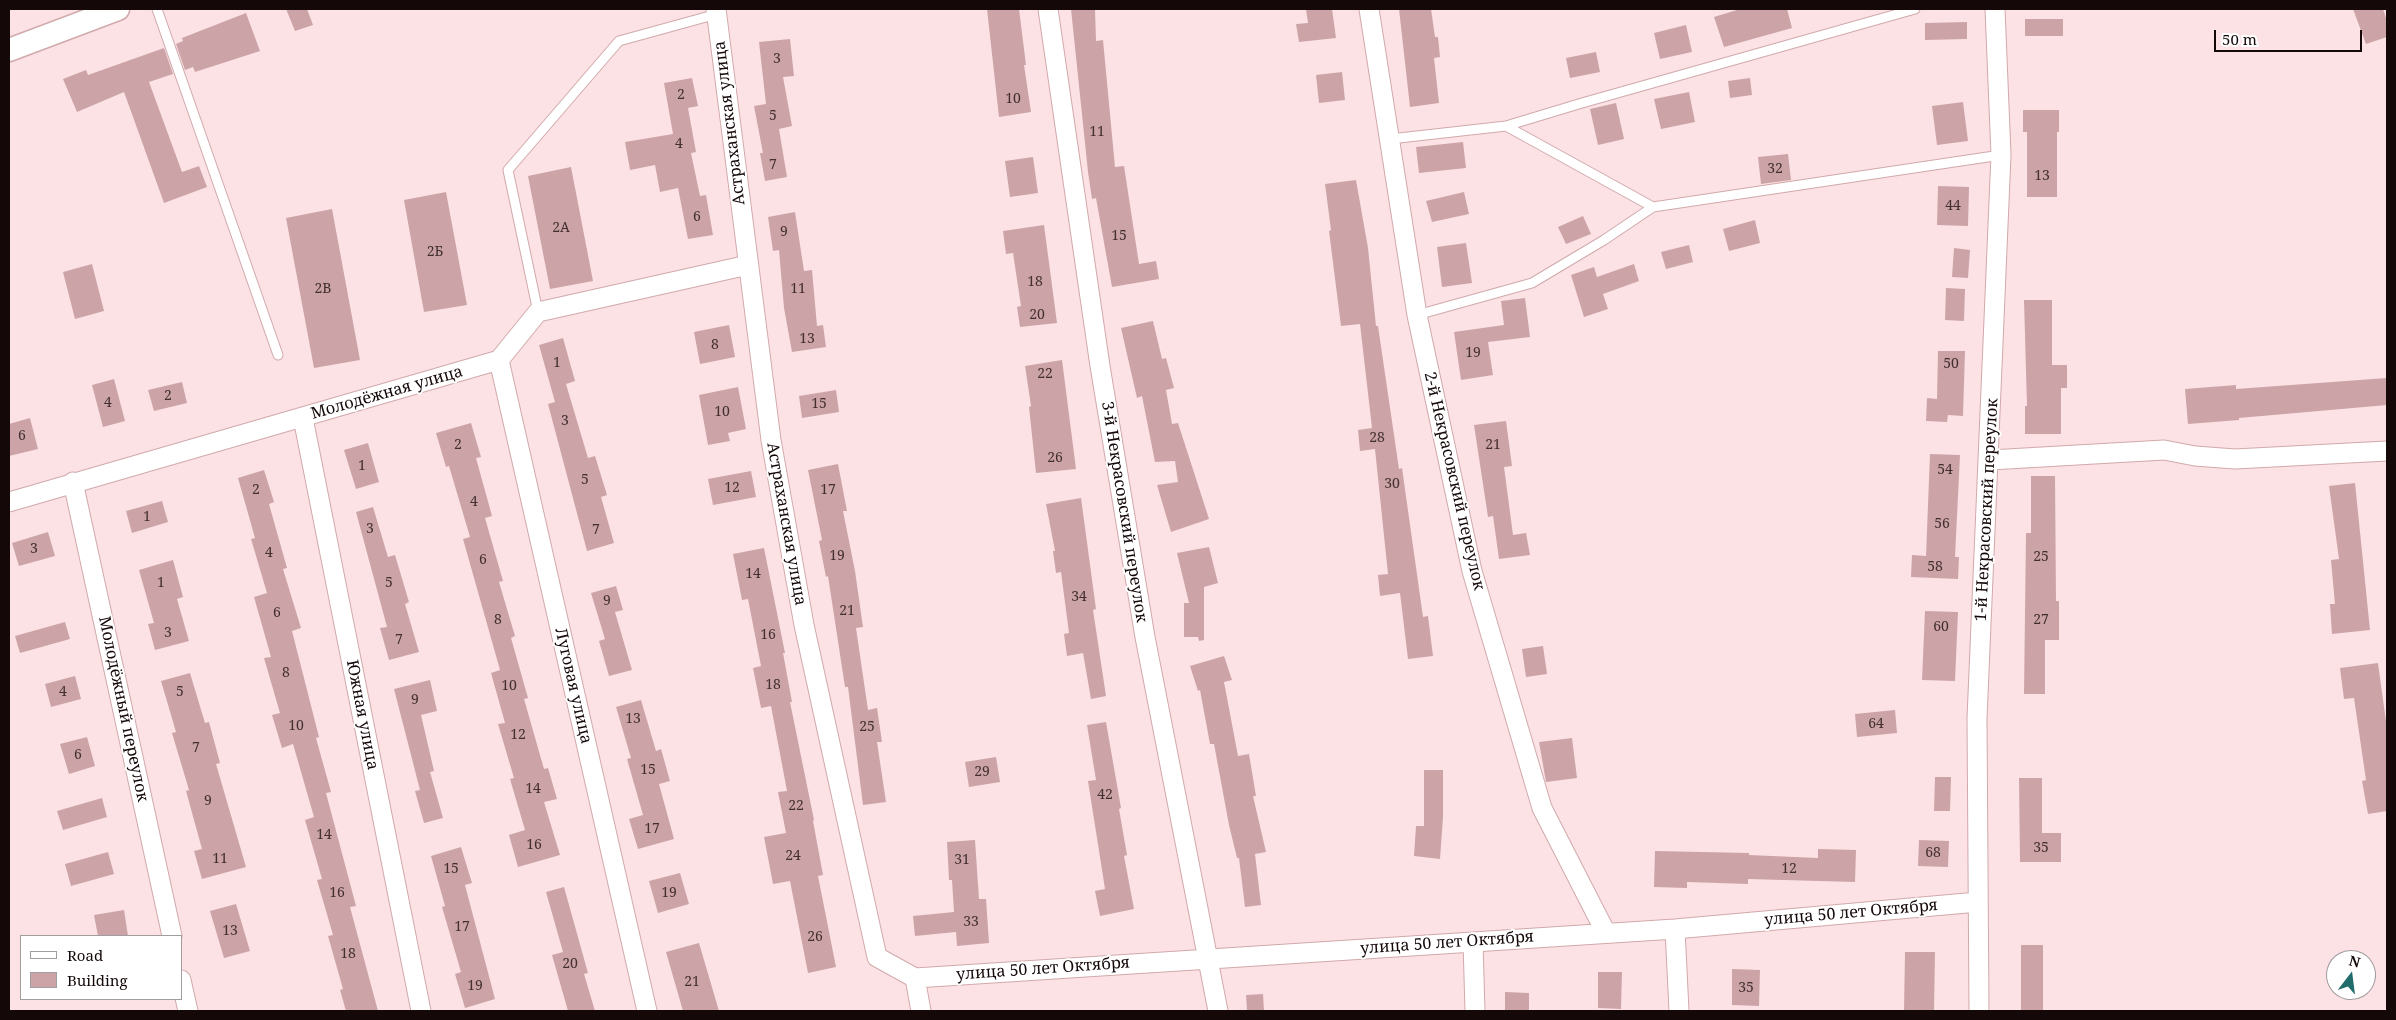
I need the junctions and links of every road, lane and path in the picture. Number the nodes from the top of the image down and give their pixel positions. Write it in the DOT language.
graph roads {
  1 [pos="118,9"];
  2 [pos="157,9"];
  3 [pos="1048,9"];
  4 [pos="1369,9"];
  5 [pos="1915,9"];
  6 [pos="1995,9"];
  7 [pos="716,11"];
  8 [pos="9,50"];
  9 [pos="1506,126"];
  10 [pos="1390,139"];
  11 [pos="2001,155"];
  12 [pos="1653,207"];
  13 [pos="748,265"];
  14 [pos="538,312"];
  15 [pos="1417,315"];
  16 [pos="278,355"];
  17 [pos="499,360"];
  18 [pos="303,418"];
  19 [pos="2387,451"];
  20 [pos="1990,460"];
  21 [pos="73,482"];
  22 [pos="9,502"];
  23 [pos="1978,902"];
  24 [pos="1675,929"];
  25 [pos="1606,933"];
  26 [pos="172,935"];
  27 [pos="1473,942"];
  28 [pos="1209,957"];
  29 [pos="915,978"];
  30 [pos="182,984"];
  31 [pos="188,1011"];
  32 [pos="421,1011"];
  33 [pos="647,1011"];
  34 [pos="921,1011"];
  35 [pos="1218,1011"];
  36 [pos="1475,1011"];
  37 [pos="1679,1011"];
  38 [pos="1979,1011"];
  1 -- 8 [label="street"];
  2 -- 16 [label="lane"];
  3 -- 28 [label="street, 3-й Некрасовский переулок"];
  4 -- 10 [label="street, 2-й Некрасовский переулок"];
  5 -- 9 [label="lane"];
  6 -- 11 [label="street, 1-й Некрасовский переулок"];
  7 -- 13 [label="street, Астраханская улица"];
  7 -- 14 [label="lane"];
  9 -- 10 [label="lane"];
  9 -- 12 [label="lane"];
  10 -- 15 [label="street, 2-й Некрасовский переулок"];
  11 -- 12 [label="lane"];
  11 -- 20 [label="street, 1-й Некрасовский переулок"];
  12 -- 15 [label="lane"];
  13 -- 14 [label="street"];
  13 -- 29 [label="street, Астраханская улица"];
  14 -- 17 [label="street"];
  15 -- 25 [label="street, 2-й Некрасовский переулок"];
  17 -- 18 [label="street, Молодёжная улица"];
  17 -- 33 [label="street, Луговая улица"];
  18 -- 21 [label="street, Молодёжная улица"];
  18 -- 32 [label="street, Южная улица"];
  19 -- 20 [label="street"];
  20 -- 23 [label="street, 1-й Некрасовский переулок"];
  21 -- 22 [label="street, Молодёжная улица"];
  21 -- 26 [label="street, Молодёжный переулок"];
  23 -- 24 [label="street, улица 50 лет Октября"];
  23 -- 38 [label="street, 1-й Некрасовский переулок"];
  24 -- 25 [label="street, улица 50 лет Октября"];
  24 -- 37 [label="street"];
  25 -- 27 [label="street, улица 50 лет Октября"];
  27 -- 28 [label="street, улица 50 лет Октября"];
  27 -- 36 [label="street"];
  28 -- 29 [label="street, улица 50 лет Октября"];
  28 -- 35 [label="street, 3-й Некрасовский переулок"];
  29 -- 34 [label="street"];
  30 -- 31 [label="street"];
}
